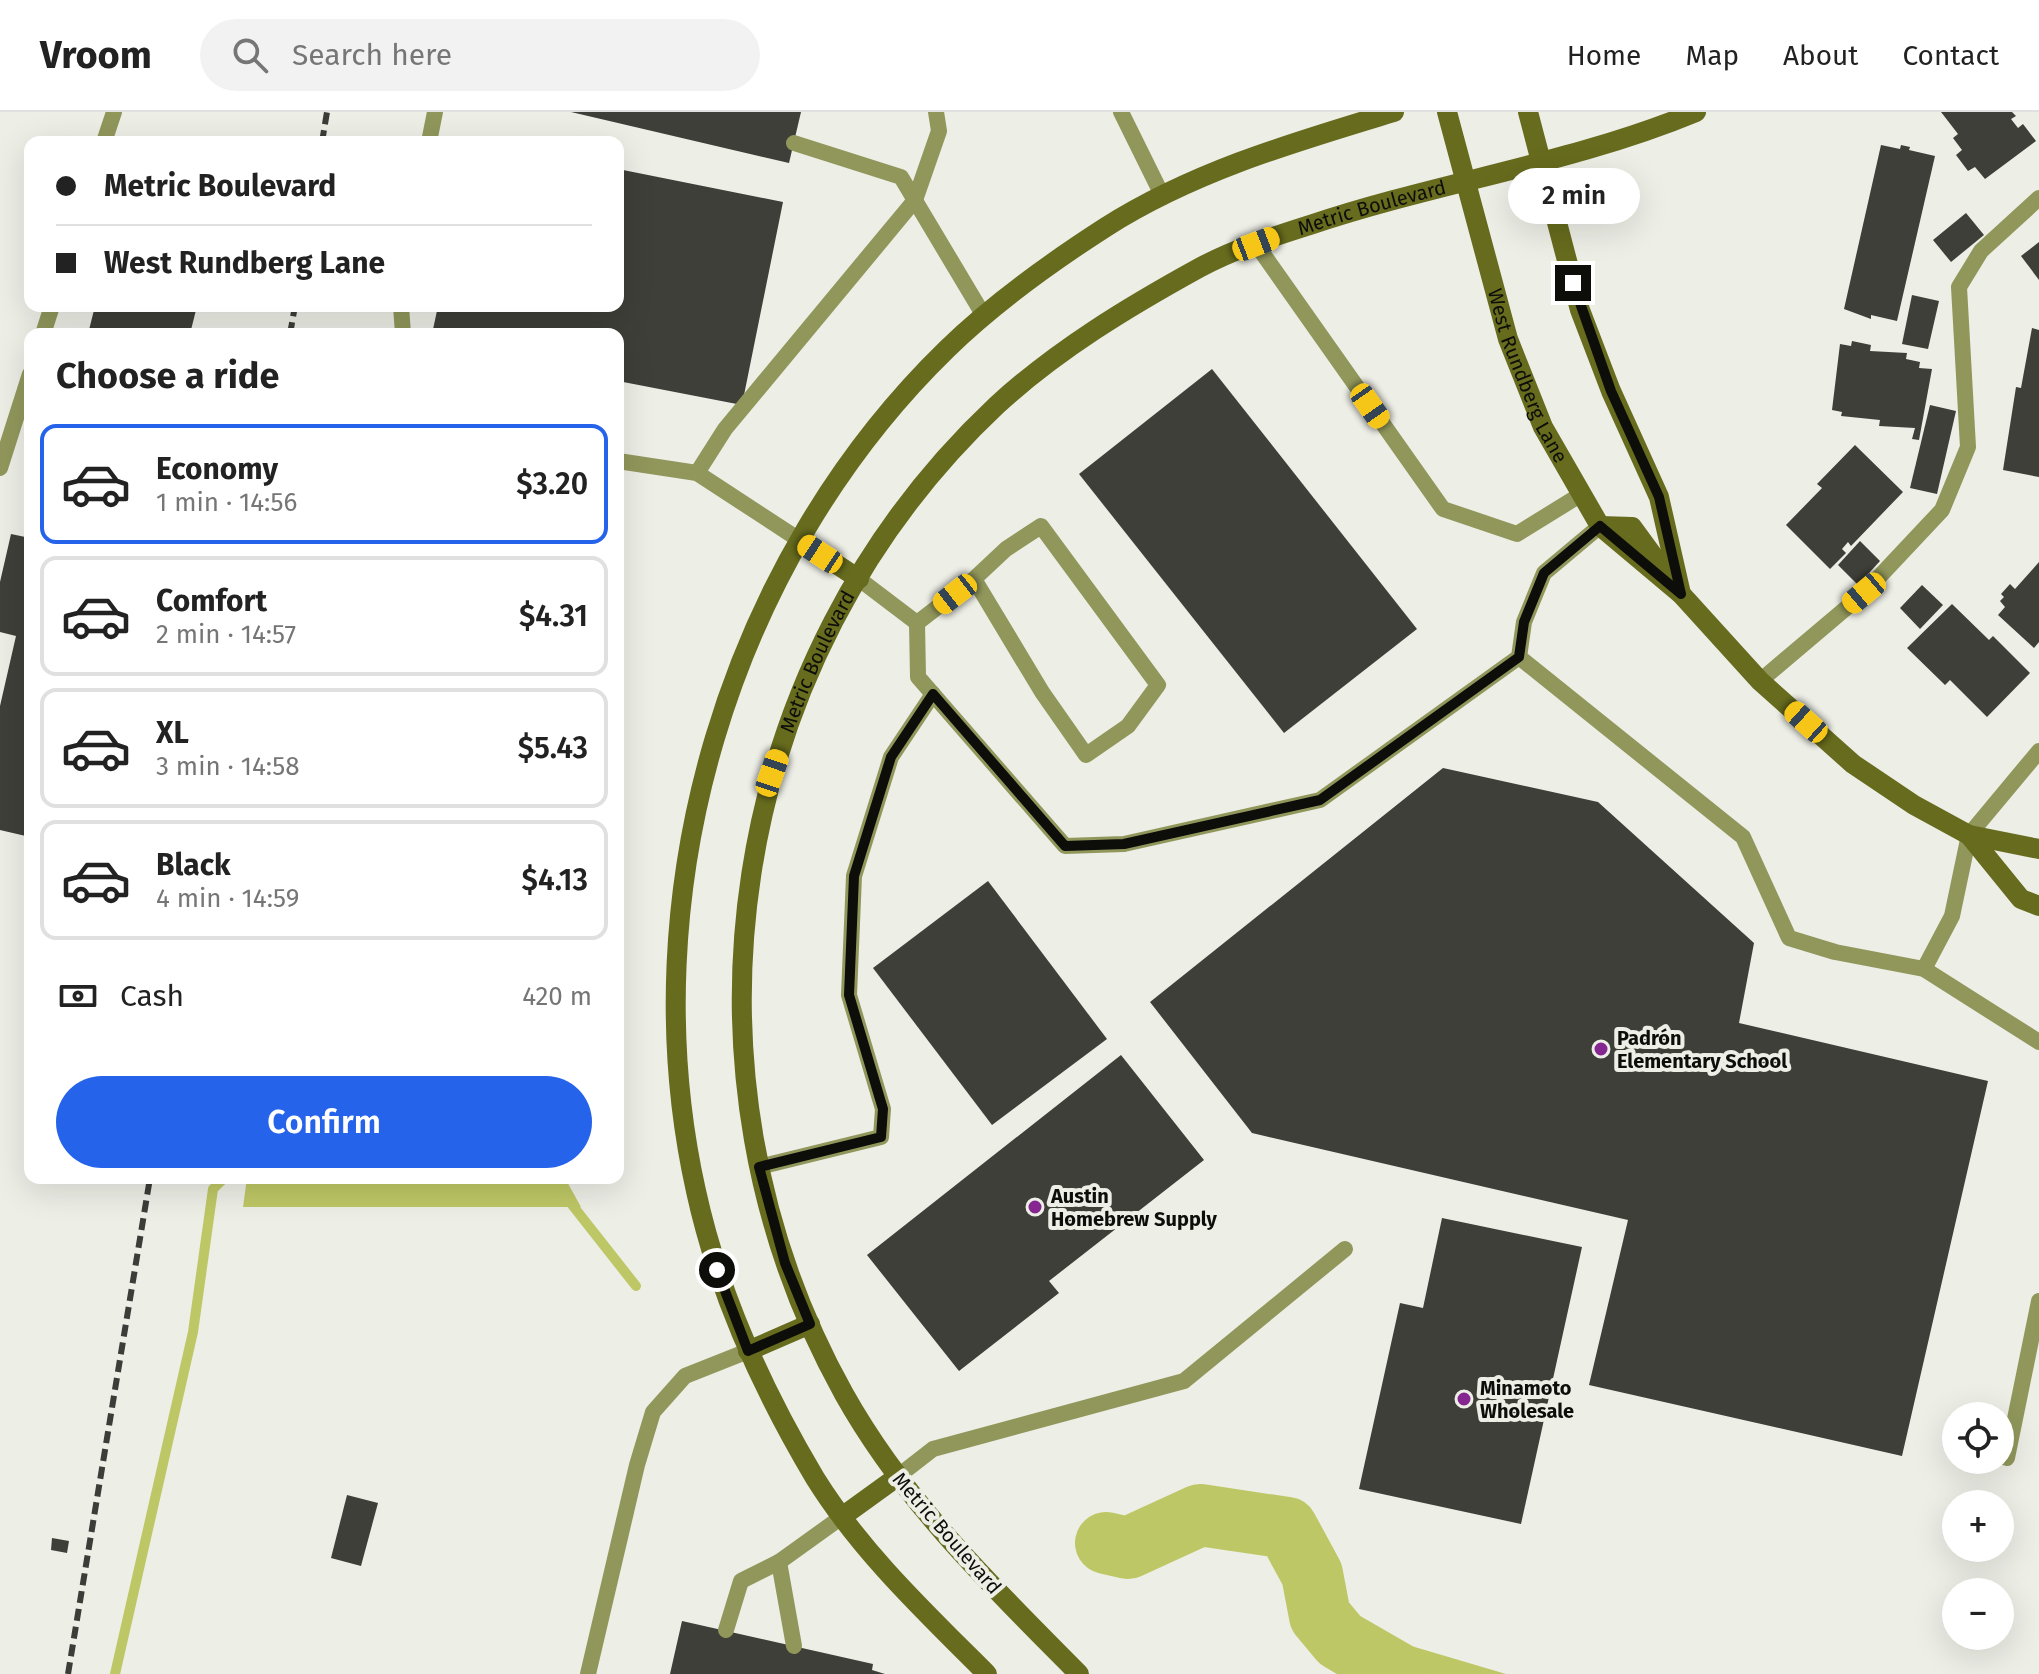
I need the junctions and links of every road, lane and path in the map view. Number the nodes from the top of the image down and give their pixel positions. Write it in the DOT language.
graph roads {
  1 [pos="114,112"];
  2 [pos="435,112"];
  3 [pos="936,112"];
  4 [pos="1121,112"];
  5 [pos="1394,112"];
  6 [pos="1447,112"];
  7 [pos="1528,112"];
  8 [pos="1696,112"];
  9 [pos="106,136"];
  10 [pos="430,136"];
  11 [pos="794,143"];
  12 [pos="1539,162"];
  13 [pos="1464,182"];
  14 [pos="1163,197"];
  15 [pos="2039,198"];
  16 [pos="915,200"];
  17 [pos="1256,244"];
  18 [pos="984,316"];
  19 [pos="24,393"];
  20 [pos="624,462"];
  21 [pos="0,468"];
  22 [pos="697,473"];
  23 [pos="1580,495"];
  24 [pos="1600,526"];
  25 [pos="801,541"];
  26 [pos="859,579"];
  27 [pos="974,579"];
  28 [pos="1681,594"];
  29 [pos="917,623"];
  30 [pos="1519,657"];
  31 [pos="1760,681"];
  32 [pos="933,694"];
  33 [pos="2039,751"];
  34 [pos="1969,835"];
  35 [pos="2039,849"];
  36 [pos="2039,906"];
  37 [pos="1924,969"];
  38 [pos="2039,1042"];
  39 [pos="759,1167"];
  40 [pos="1345,1249"];
  41 [pos="2039,1301"];
  42 [pos="810,1324"];
  43 [pos="748,1351"];
  44 [pos="2014,1424"];
  45 [pos="897,1477"];
  46 [pos="843,1516"];
  47 [pos="779,1562"];
  48 [pos="726,1630"];
  49 [pos="794,1646"];
  50 [pos="588,1674"];
  51 [pos="987,1674"];
  52 [pos="1079,1674"];
  1 -- 9 [label="lane"];
  2 -- 10 [label="lane"];
  3 -- 16 [label="lane"];
  4 -- 14 [label="lane"];
  5 -- 14 [label="main road"];
  6 -- 13 [label="main road, West Rundberg Lane"];
  7 -- 12 [label="main road"];
  8 -- 12 [label="main road, Metric Boulevard"];
  11 -- 16 [label="lane"];
  12 -- 13 [label="main road, Metric Boulevard"];
  12 -- 28 [label="main road"];
  13 -- 17 [label="main road, Metric Boulevard"];
  13 -- 23 [label="main road, West Rundberg Lane"];
  14 -- 18 [label="main road"];
  15 -- 31 [label="lane"];
  16 -- 18 [label="lane"];
  16 -- 22 [label="lane"];
  17 -- 23 [label="lane"];
  17 -- 26 [label="main road, Metric Boulevard"];
  18 -- 25 [label="main road"];
  19 -- 21 [label="lane"];
  20 -- 22 [label="lane"];
  22 -- 25 [label="lane"];
  23 -- 24 [label="main road, West Rundberg Lane"];
  24 -- 28 [label="main road"];
  24 -- 30 [label="lane"];
  25 -- 26 [label="main road"];
  25 -- 43 [label="main road"];
  26 -- 29 [label="lane"];
  26 -- 39 [label="main road, Metric Boulevard"];
  27 -- 27 [label="lane"];
  27 -- 29 [label="lane"];
  28 -- 31 [label="main road"];
  29 -- 32 [label="lane"];
  30 -- 32 [label="lane"];
  30 -- 37 [label="lane"];
  31 -- 34 [label="main road"];
  32 -- 39 [label="lane"];
  33 -- 34 [label="lane"];
  34 -- 35 [label="main road"];
  34 -- 36 [label="main road"];
  34 -- 37 [label="lane"];
  37 -- 38 [label="lane"];
  39 -- 42 [label="main road, Metric Boulevard"];
  40 -- 45 [label="lane"];
  41 -- 44 [label="lane"];
  42 -- 43 [label="main road"];
  42 -- 45 [label="main road, Metric Boulevard"];
  43 -- 46 [label="main road"];
  43 -- 50 [label="lane"];
  45 -- 46 [label="main road"];
  45 -- 52 [label="main road, Metric Boulevard"];
  46 -- 47 [label="lane"];
  46 -- 51 [label="main road"];
  47 -- 48 [label="lane"];
  47 -- 49 [label="lane"];
}
